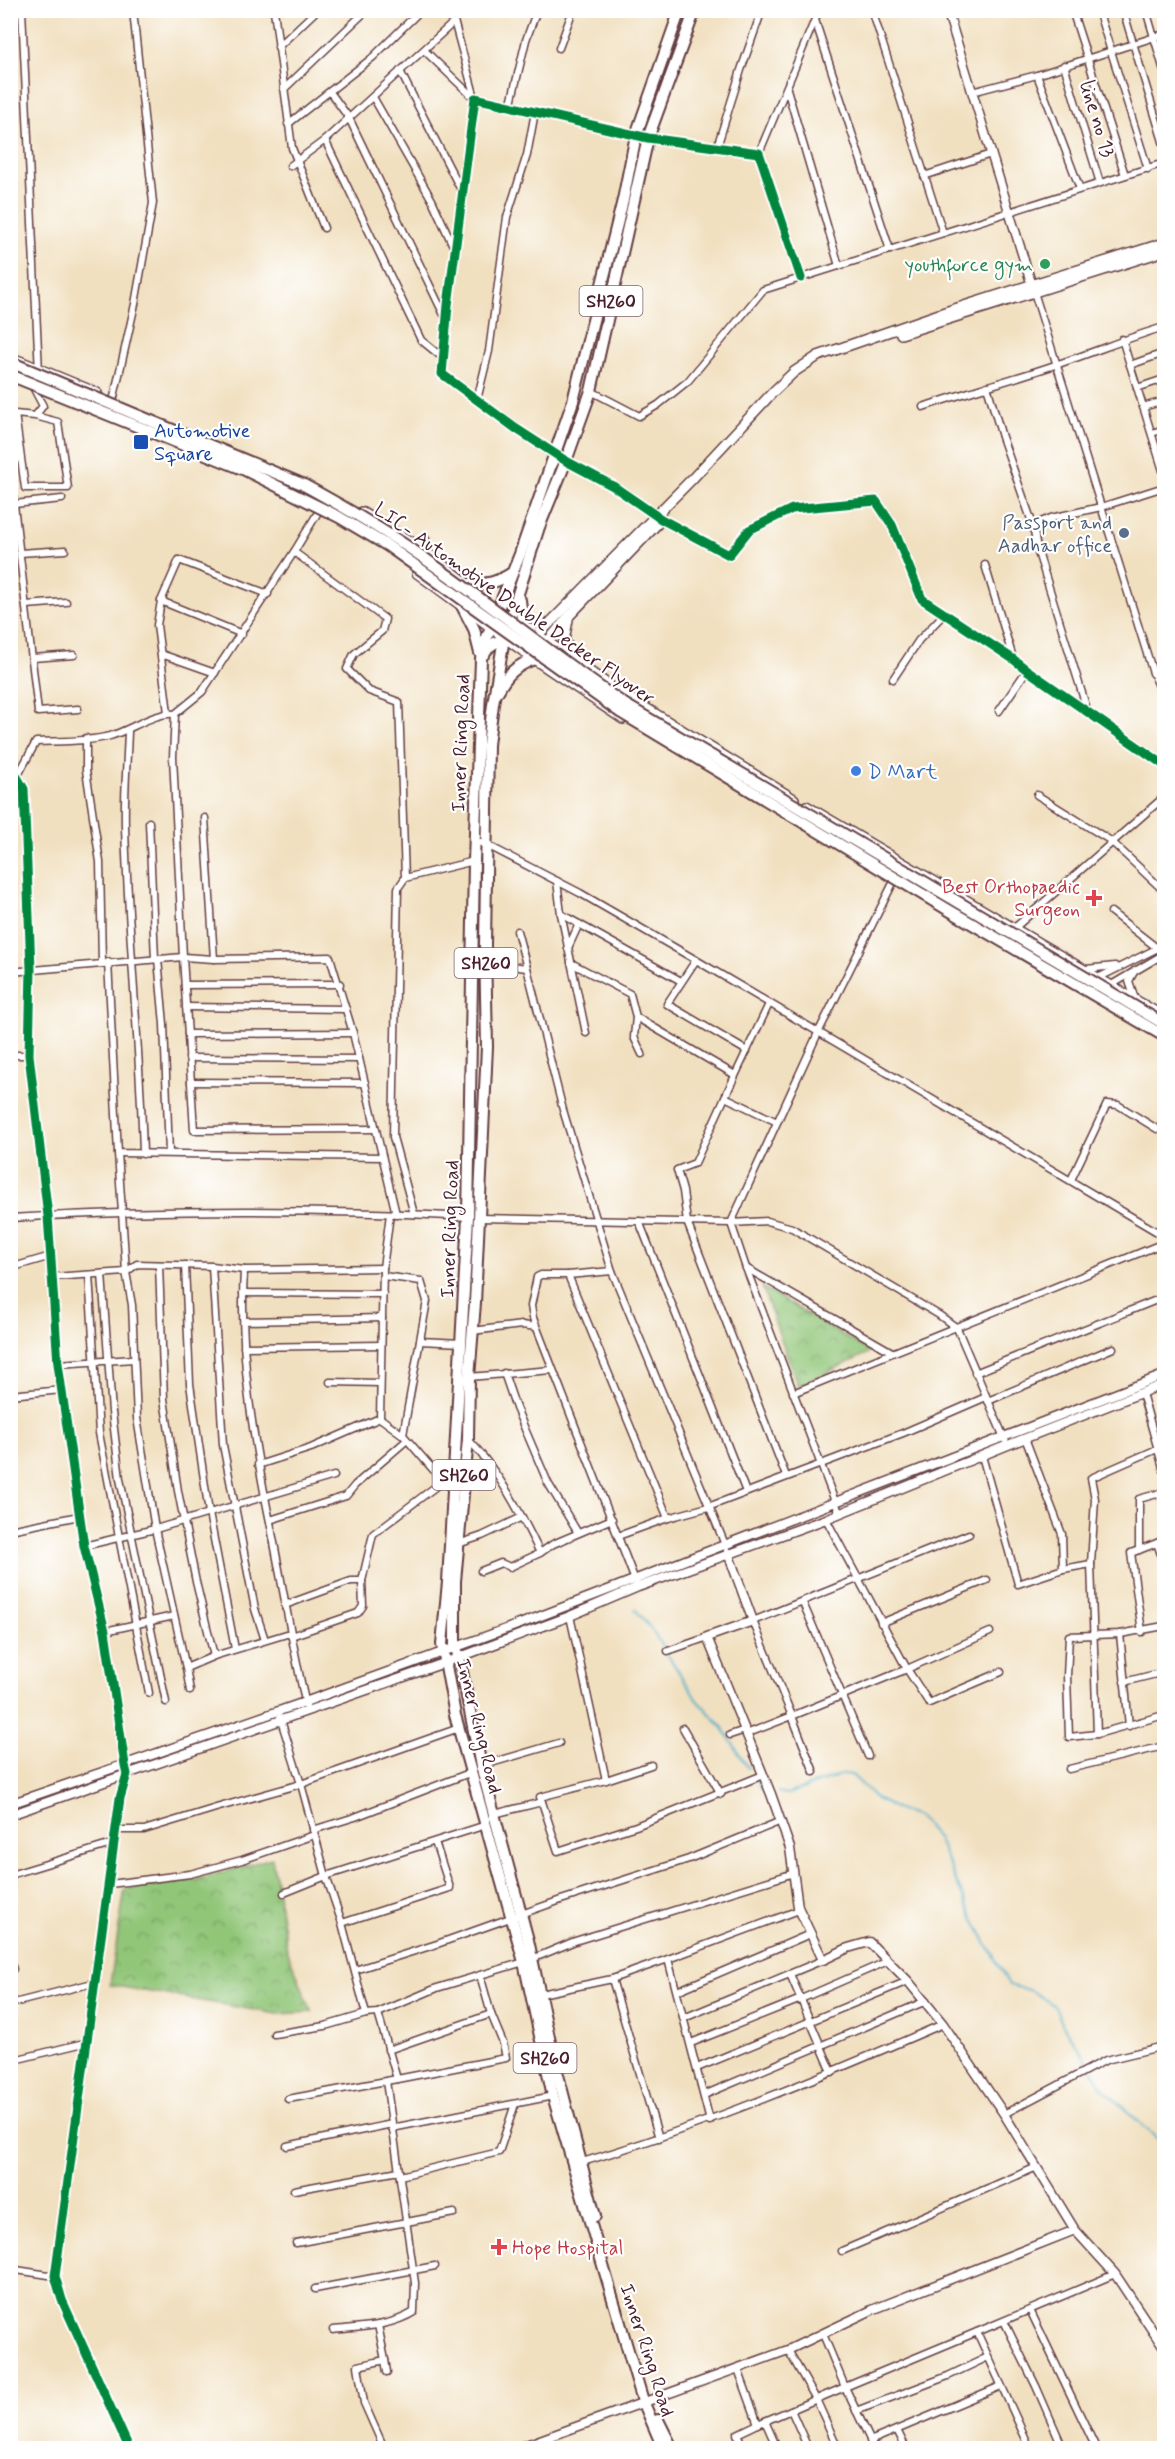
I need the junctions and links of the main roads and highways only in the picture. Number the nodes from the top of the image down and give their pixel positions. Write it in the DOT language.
graph roads {
  1 [pos="680,10"];
  2 [pos="695,10"];
  3 [pos="1164,243"];
  4 [pos="1164,251"];
  5 [pos="1033,289"];
  6 [pos="10,357"];
  7 [pos="10,362"];
  8 [pos="10,378"];
  9 [pos="512,573"];
  10 [pos="469,584"];
  11 [pos="521,585"];
  12 [pos="462,606"];
  13 [pos="499,607"];
  14 [pos="565,613"];
  15 [pos="511,620"];
  16 [pos="524,625"];
  17 [pos="491,628"];
  18 [pos="537,634"];
  19 [pos="504,638"];
  20 [pos="547,642"];
  21 [pos="524,652"];
  22 [pos="481,659"];
  23 [pos="534,659"];
  24 [pos="583,667"];
  25 [pos="493,704"];
  26 [pos="1164,1017"];
  27 [pos="1164,1024"];
  28 [pos="1164,1036"];
  29 [pos="1164,1040"];
  30 [pos="474,1218"];
  31 [pos="476,1769"];
  32 [pos="516,1915"];
  33 [pos="528,1960"];
  34 [pos="577,2164"];
  35 [pos="646,2400"];
  36 [pos="663,2448"];
  37 [pos="672,2448"];
  1 -- 9 [label="main road, Inner Ring Road"];
  2 -- 11 [label="main road, Inner Ring Road / SH260"];
  3 -- 5 [label="main road"];
  4 -- 5 [label="main road"];
  5 -- 14 [label="main road"];
  6 -- 10 [label="main road"];
  7 -- 27 [label="main road, LIC- Automotive Double Decker Flyover, bridge"];
  8 -- 12 [label="main road"];
  8 -- 28 [label="main road, LIC- Automotive Double Decker Flyover, bridge"];
  9 -- 10 [label="main road"];
  9 -- 13 [label="main road, Inner Ring Road"];
  10 -- 13 [label="main road"];
  11 -- 15 [label="main road, Inner Ring Road"];
  11 -- 16 [label="main road"];
  12 -- 17 [label="main road"];
  12 -- 22 [label="main road"];
  13 -- 15 [label="main road"];
  13 -- 17 [label="main road, Inner Ring Road"];
  14 -- 16 [label="main road"];
  14 -- 18 [label="main road"];
  14 -- 20 [label="main road"];
  14 -- 24 [label="main road"];
  15 -- 16 [label="main road"];
  15 -- 19 [label="main road, Inner Ring Road / SH260"];
  16 -- 18 [label="main road"];
  17 -- 19 [label="main road"];
  17 -- 22 [label="main road, Inner Ring Road"];
  18 -- 19 [label="main road"];
  18 -- 20 [label="main road"];
  18 -- 21 [label="main road"];
  19 -- 21 [label="main road"];
  19 -- 22 [label="main road"];
  19 -- 25 [label="main road, Inner Ring Road / SH260"];
  20 -- 23 [label="main road"];
  20 -- 24 [label="main road"];
  21 -- 23 [label="main road"];
  22 -- 30 [label="main road, Inner Ring Road"];
  23 -- 25 [label="main road"];
  23 -- 29 [label="main road"];
  24 -- 26 [label="main road"];
  25 -- 30 [label="main road, Inner Ring Road / SH260"];
  30 -- 31 [label="main road, Inner Ring Road / SH260"];
  30 -- 31 [label="main road, Inner Ring Road"];
  31 -- 32 [label="main road, Inner Ring Road"];
  31 -- 32 [label="main road, Inner Ring Road"];
  32 -- 33 [label="main road, Inner Ring Road"];
  33 -- 34 [label="main road, Inner Ring Road"];
  33 -- 34 [label="main road, Inner Ring Road / SH260"];
  34 -- 35 [label="main road, Inner Ring Road"];
  35 -- 36 [label="main road, Inner Ring Road"];
  35 -- 37 [label="main road, Inner Ring Road"];
}
